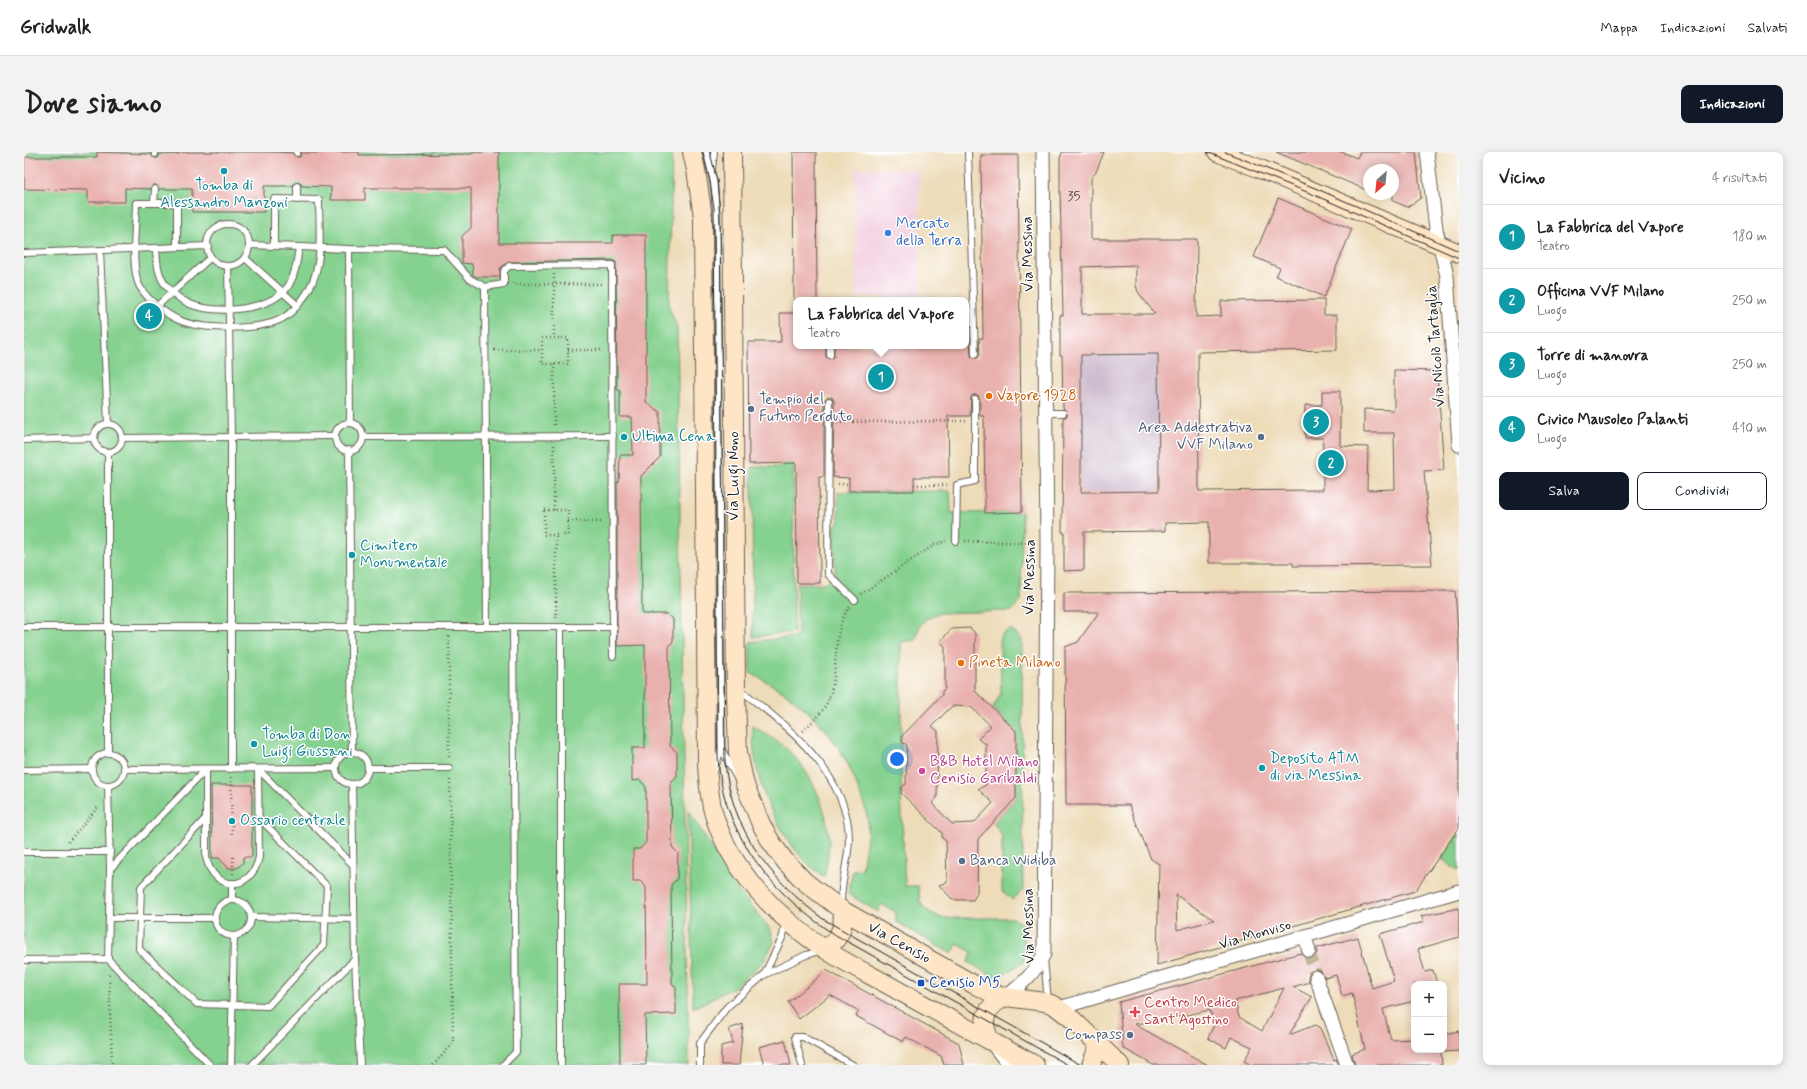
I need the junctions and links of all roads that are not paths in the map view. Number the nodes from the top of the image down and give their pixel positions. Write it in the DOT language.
graph roads {
  1 [pos="692,152"];
  2 [pos="706,152"];
  3 [pos="714,152"];
  4 [pos="732,152"];
  5 [pos="968,152"];
  6 [pos="1043,152"];
  7 [pos="1217,152"];
  8 [pos="1427,152"];
  9 [pos="712,170"];
  10 [pos="297,186"];
  11 [pos="154,189"];
  12 [pos="297,200"];
  13 [pos="154,203"];
  14 [pos="249,245"];
  15 [pos="1439,245"];
  16 [pos="208,246"];
  17 [pos="274,246"];
  18 [pos="177,247"];
  19 [pos="299,247"];
  20 [pos="156,248"];
  21 [pos="319,248"];
  22 [pos="135,249"];
  23 [pos="349,249"];
  24 [pos="100,250"];
  25 [pos="24,253"];
  26 [pos="1459,253"];
  27 [pos="211,257"];
  28 [pos="245,258"];
  29 [pos="228,266"];
  30 [pos="484,287"];
  31 [pos="171,291"];
  32 [pos="283,292"];
  33 [pos="157,306"];
  34 [pos="297,306"];
  35 [pos="229,309"];
  36 [pos="969,310"];
  37 [pos="973,310"];
  38 [pos="229,327"];
  39 [pos="830,349"];
  40 [pos="975,354"];
  41 [pos="830,355"];
  42 [pos="975,399"];
  43 [pos="829,401"];
  44 [pos="1046,413"];
  45 [pos="1063,413"];
  46 [pos="350,423"];
  47 [pos="108,424"];
  48 [pos="335,436"];
  49 [pos="485,436"];
  50 [pos="613,436"];
  51 [pos="231,437"];
  52 [pos="363,437"];
  53 [pos="94,438"];
  54 [pos="122,438"];
  55 [pos="24,440"];
  56 [pos="1459,445"];
  57 [pos="349,450"];
  58 [pos="108,452"];
  59 [pos="956,540"];
  60 [pos="854,600"];
  61 [pos="24,627"];
  62 [pos="108,627"];
  63 [pos="351,627"];
  64 [pos="513,627"];
  65 [pos="558,627"];
  66 [pos="614,627"];
  67 [pos="231,628"];
  68 [pos="488,628"];
  69 [pos="613,656"];
  70 [pos="736,687"];
  71 [pos="721,748"];
  72 [pos="352,752"];
  73 [pos="108,753"];
  74 [pos="336,768"];
  75 [pos="368,768"];
  76 [pos="449,768"];
  77 [pos="125,769"];
  78 [pos="206,769"];
  79 [pos="231,769"];
  80 [pos="258,769"];
  81 [pos="24,770"];
  82 [pos="92,770"];
  83 [pos="352,784"];
  84 [pos="108,786"];
  85 [pos="709,790"];
  86 [pos="749,798"];
  87 [pos="258,817"];
  88 [pos="206,818"];
  89 [pos="24,852"];
  90 [pos="110,852"];
  91 [pos="353,865"];
  92 [pos="110,869"];
  93 [pos="232,884"];
  94 [pos="1459,891"];
  95 [pos="232,899"];
  96 [pos="842,910"];
  97 [pos="252,917"];
  98 [pos="109,918"];
  99 [pos="139,918"];
  100 [pos="215,918"];
  101 [pos="326,918"];
  102 [pos="354,919"];
  103 [pos="786,919"];
  104 [pos="234,936"];
  105 [pos="1305,937"];
  106 [pos="825,949"];
  107 [pos="1309,951"];
  108 [pos="1044,954"];
  109 [pos="108,959"];
  110 [pos="355,959"];
  111 [pos="24,960"];
  112 [pos="764,975"];
  113 [pos="1316,977"];
  114 [pos="1006,997"];
  115 [pos="232,1005"];
  116 [pos="1054,1006"];
  117 [pos="991,1041"];
  118 [pos="1099,1045"];
  119 [pos="210,1065"];
  120 [pos="231,1065"];
  121 [pos="252,1065"];
  122 [pos="360,1065"];
  123 [pos="503,1065"];
  124 [pos="561,1065"];
  125 [pos="700,1065"];
  126 [pos="802,1065"];
  127 [pos="853,1065"];
  128 [pos="1009,1065"];
  129 [pos="1034,1065"];
  130 [pos="1091,1065"];
  131 [pos="1120,1065"];
  132 [pos="1347,1065"];
  1 -- 85 [label="main road, Via Luigi Nono"];
  2 -- 9 [label="lane"];
  3 -- 9 [label="lane"];
  4 -- 70 [label="main road, Via Luigi Nono"];
  5 -- 37 [label="lane"];
  6 -- 44 [label="street, Via Messina"];
  7 -- 15 [label="main road"];
  8 -- 15 [label="street, Via Nicolò Tartaglia"];
  9 -- 71 [label="lane"];
  10 -- 12 [label="lane"];
  11 -- 13 [label="lane"];
  12 -- 17 [label="lane"];
  12 -- 21 [label="lane"];
  13 -- 18 [label="lane"];
  13 -- 22 [label="lane"];
  14 -- 16 [label="lane"];
  14 -- 17 [label="lane"];
  14 -- 28 [label="lane"];
  15 -- 26 [label="main road"];
  15 -- 56 [label="street, Via Nicolò Tartaglia"];
  16 -- 18 [label="lane"];
  16 -- 27 [label="lane"];
  17 -- 19 [label="lane"];
  18 -- 20 [label="lane"];
  19 -- 21 [label="lane"];
  19 -- 32 [label="lane"];
  20 -- 22 [label="lane"];
  20 -- 31 [label="lane"];
  21 -- 23 [label="lane"];
  21 -- 34 [label="lane"];
  22 -- 24 [label="lane"];
  22 -- 33 [label="lane"];
  23 -- 30 [label="lane"];
  23 -- 46 [label="lane"];
  24 -- 25 [label="lane"];
  24 -- 47 [label="lane"];
  27 -- 29 [label="lane"];
  27 -- 31 [label="lane"];
  28 -- 29 [label="lane"];
  28 -- 32 [label="lane"];
  29 -- 35 [label="lane"];
  30 -- 49 [label="lane"];
  30 -- 50 [label="lane"];
  31 -- 33 [label="lane"];
  31 -- 35 [label="lane"];
  32 -- 34 [label="lane"];
  32 -- 35 [label="lane"];
  33 -- 38 [label="lane"];
  34 -- 38 [label="lane"];
  35 -- 38 [label="lane"];
  36 -- 37 [label="lane"];
  37 -- 40 [label="lane"];
  38 -- 51 [label="lane"];
  39 -- 41 [label="lane"];
  42 -- 59 [label="lane"];
  43 -- 60 [label="lane"];
  44 -- 45 [label="lane"];
  44 -- 108 [label="street, Via Messina"];
  46 -- 48 [label="lane"];
  46 -- 52 [label="lane"];
  47 -- 53 [label="lane"];
  47 -- 54 [label="lane"];
  48 -- 51 [label="lane"];
  48 -- 57 [label="lane"];
  49 -- 50 [label="lane"];
  49 -- 52 [label="lane"];
  49 -- 68 [label="lane"];
  50 -- 66 [label="lane"];
  51 -- 54 [label="lane"];
  51 -- 67 [label="lane"];
  52 -- 57 [label="lane"];
  53 -- 55 [label="lane"];
  53 -- 58 [label="lane"];
  54 -- 58 [label="lane"];
  57 -- 63 [label="lane"];
  58 -- 62 [label="lane"];
  61 -- 62 [label="lane"];
  62 -- 67 [label="lane"];
  62 -- 73 [label="lane"];
  63 -- 67 [label="lane"];
  63 -- 68 [label="lane"];
  63 -- 72 [label="lane"];
  64 -- 65 [label="lane"];
  64 -- 68 [label="lane"];
  64 -- 123 [label="lane"];
  65 -- 66 [label="lane"];
  65 -- 124 [label="lane"];
  66 -- 69 [label="lane"];
  67 -- 79 [label="lane"];
  70 -- 86 [label="main road, Via Luigi Nono"];
  70 -- 96 [label="lane"];
  71 -- 85 [label="lane"];
  71 -- 86 [label="lane"];
  72 -- 74 [label="lane"];
  72 -- 75 [label="lane"];
  73 -- 77 [label="lane"];
  73 -- 82 [label="lane"];
  74 -- 80 [label="lane"];
  74 -- 83 [label="lane"];
  75 -- 76 [label="lane"];
  75 -- 83 [label="lane"];
  77 -- 78 [label="lane"];
  77 -- 84 [label="lane"];
  78 -- 79 [label="lane"];
  78 -- 88 [label="lane"];
  78 -- 92 [label="lane"];
  79 -- 80 [label="lane"];
  80 -- 87 [label="lane"];
  80 -- 91 [label="lane"];
  81 -- 82 [label="lane"];
  82 -- 84 [label="lane"];
  83 -- 91 [label="lane"];
  84 -- 90 [label="lane"];
  85 -- 103 [label="main road, Via Luigi Nono"];
  86 -- 96 [label="main road, Via Cenisio"];
  87 -- 93 [label="lane"];
  87 -- 101 [label="lane"];
  88 -- 93 [label="lane"];
  88 -- 99 [label="lane"];
  89 -- 90 [label="lane"];
  90 -- 92 [label="lane"];
  91 -- 102 [label="lane"];
  92 -- 98 [label="lane"];
  93 -- 95 [label="lane"];
  94 -- 105 [label="street, Via Monviso"];
  95 -- 97 [label="lane"];
  95 -- 100 [label="lane"];
  96 -- 106 [label="main road"];
  96 -- 114 [label="main road, Via Cenisio"];
  97 -- 101 [label="lane"];
  97 -- 104 [label="lane"];
  98 -- 99 [label="lane"];
  98 -- 109 [label="lane"];
  99 -- 100 [label="lane"];
  99 -- 115 [label="lane"];
  100 -- 104 [label="lane"];
  101 -- 102 [label="lane"];
  101 -- 115 [label="lane"];
  102 -- 110 [label="lane"];
  103 -- 106 [label="main road, Via Luigi Nono"];
  103 -- 112 [label="lane"];
  104 -- 115 [label="lane"];
  105 -- 107 [label="street"];
  105 -- 116 [label="street, Via Monviso"];
  106 -- 112 [label="lane"];
  106 -- 117 [label="main road"];
  108 -- 114 [label="street"];
  108 -- 116 [label="lane, Via Messina"];
  109 -- 111 [label="lane"];
  109 -- 119 [label="lane"];
  110 -- 121 [label="lane"];
  110 -- 122 [label="lane"];
  112 -- 125 [label="lane"];
  113 -- 132 [label="street"];
  114 -- 116 [label="main road, Via Cenisio"];
  114 -- 117 [label="main road"];
  115 -- 120 [label="lane"];
  116 -- 118 [label="main road"];
  117 -- 128 [label="street"];
  117 -- 129 [label="main road"];
  118 -- 130 [label="main road"];
  118 -- 131 [label="main road"];
  126 -- 127 [label="lane"];
}
